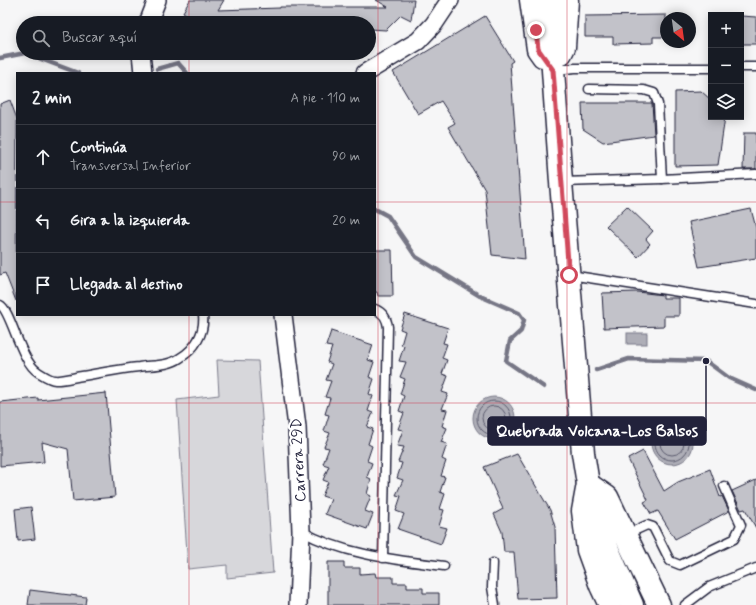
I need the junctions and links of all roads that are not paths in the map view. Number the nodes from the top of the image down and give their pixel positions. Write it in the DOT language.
graph roads {
  1 [pos="157,0"];
  2 [pos="450,0"];
  3 [pos="531,0"];
  4 [pos="548,0"];
  5 [pos="567,0"];
  6 [pos="151,16"];
  7 [pos="142,60"];
  8 [pos="744,67"];
  9 [pos="756,67"];
  10 [pos="708,68"];
  11 [pos="553,70"];
  12 [pos="143,72"];
  13 [pos="367,72"];
  14 [pos="589,89"];
  15 [pos="756,174"];
  16 [pos="662,179"];
  17 [pos="561,182"];
  18 [pos="569,275"];
  19 [pos="756,304"];
  20 [pos="0,305"];
  21 [pos="376,310"];
  22 [pos="203,316"];
  23 [pos="282,316"];
  24 [pos="588,484"];
  25 [pos="724,486"];
  26 [pos="301,531"];
  27 [pos="624,535"];
  28 [pos="384,558"];
  29 [pos="494,563"];
  30 [pos="444,566"];
  31 [pos="756,568"];
  32 [pos="688,604"];
  33 [pos="298,605"];
  34 [pos="495,605"];
  35 [pos="610,605"];
  36 [pos="632,605"];
  37 [pos="658,605"];
  1 -- 6 [label="street"];
  2 -- 13 [label="street"];
  3 -- 11 [label="main road"];
  4 -- 11 [label="main road"];
  5 -- 11 [label="main road"];
  7 -- 12 [label="street"];
  8 -- 9 [label="lane"];
  10 -- 11 [label="lane"];
  11 -- 17 [label="main road"];
  14 -- 16 [label="lane"];
  15 -- 16 [label="lane"];
  16 -- 17 [label="lane"];
  17 -- 18 [label="main road"];
  18 -- 19 [label="lane"];
  18 -- 24 [label="main road"];
  20 -- 22 [label="lane"];
  21 -- 28 [label="lane"];
  23 -- 26 [label="street, Carrera 29D"];
  24 -- 27 [label="main road"];
  24 -- 35 [label="main road"];
  24 -- 36 [label="main road"];
  25 -- 27 [label="lane"];
  26 -- 28 [label="lane"];
  26 -- 33 [label="street, Carrera 29D"];
  27 -- 37 [label="main road"];
  28 -- 30 [label="lane"];
  29 -- 34 [label="lane"];
  31 -- 32 [label="lane"];
}
